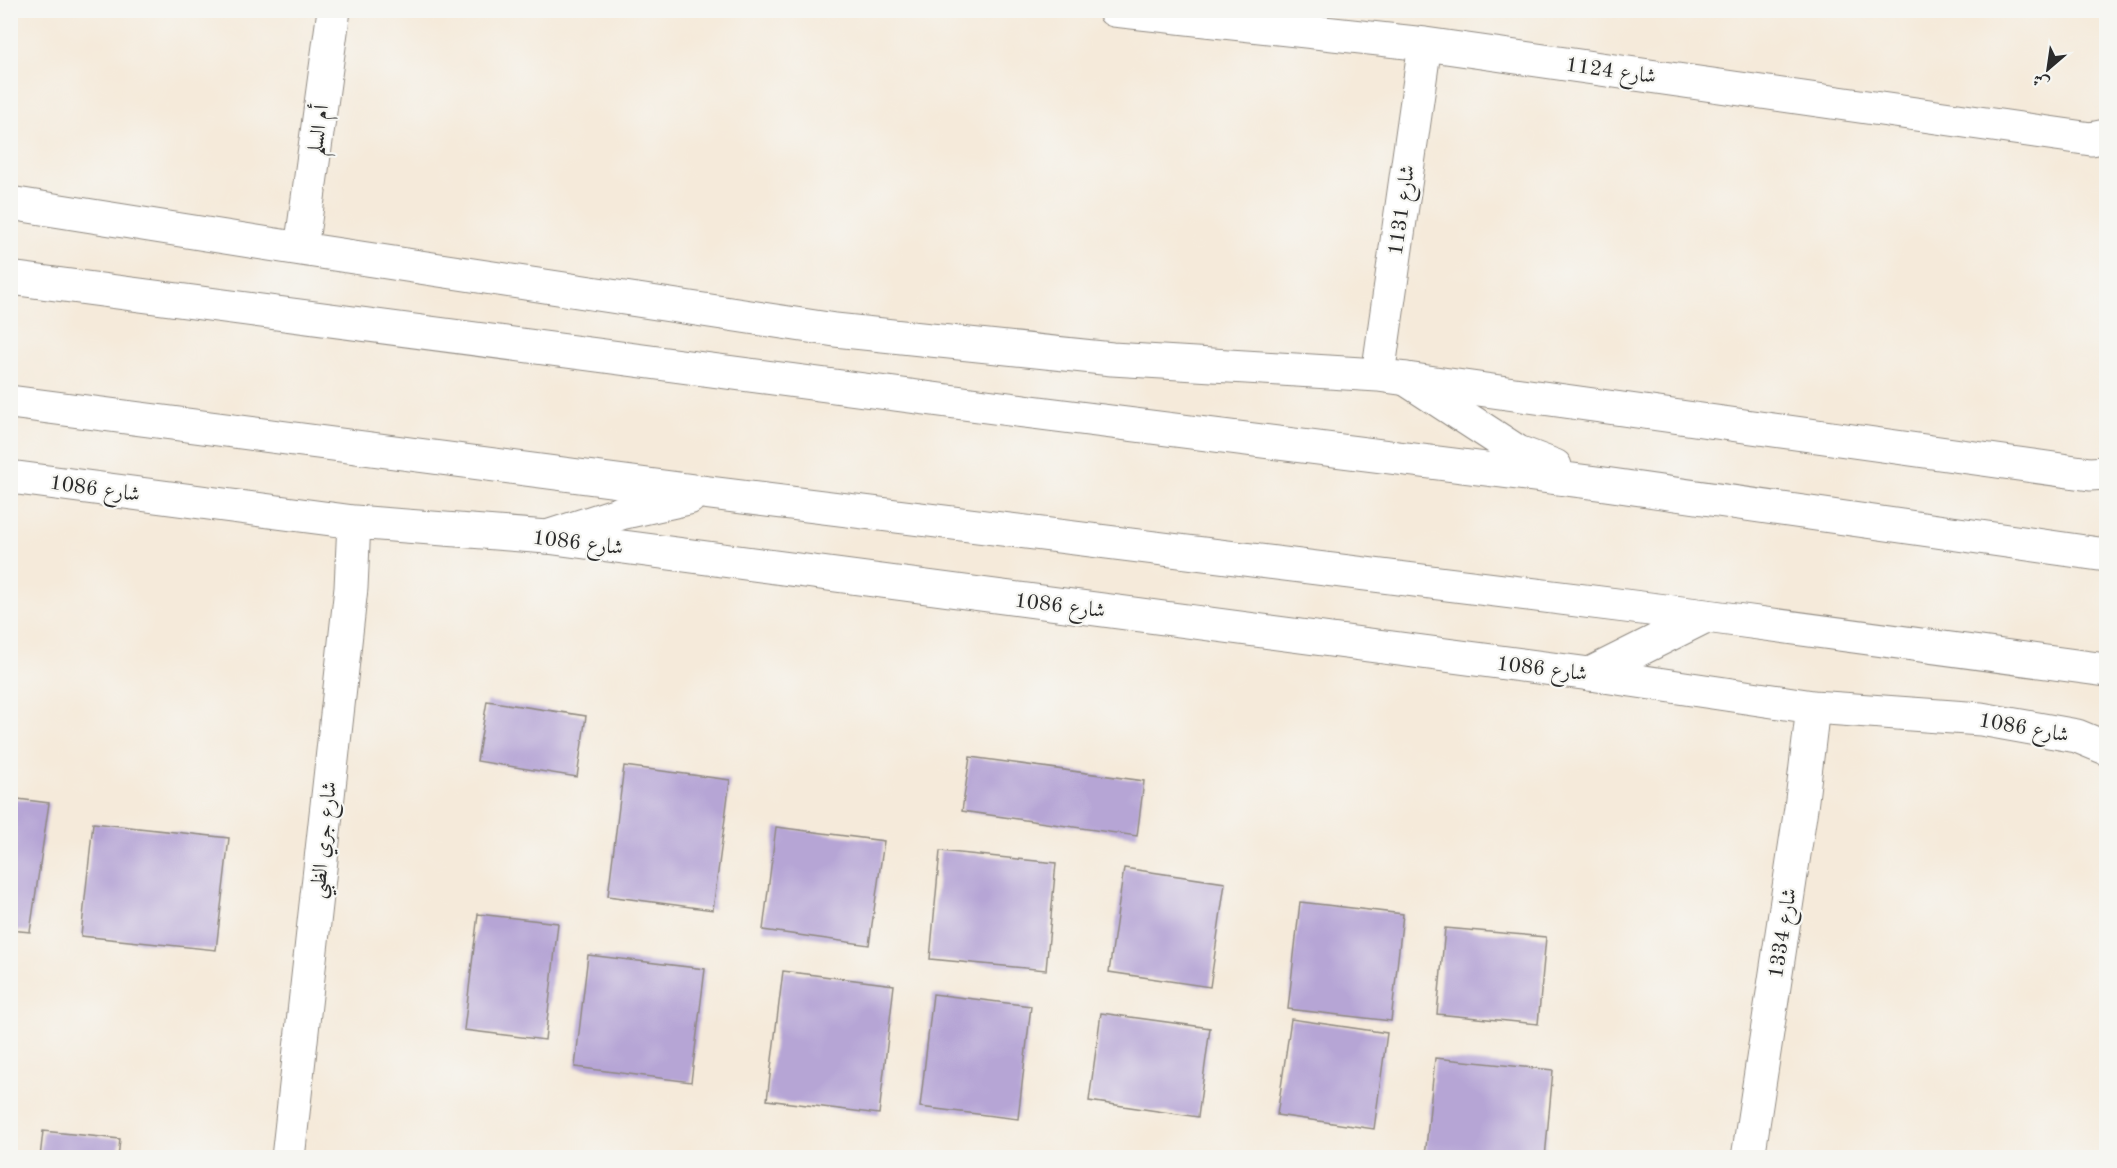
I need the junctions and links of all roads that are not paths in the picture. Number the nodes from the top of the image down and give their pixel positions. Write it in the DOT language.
graph roads {
  1 [pos="334,10"];
  2 [pos="1114,10"];
  3 [pos="1425,44"];
  4 [pos="2106,136"];
  5 [pos="10,203"];
  6 [pos="301,249"];
  7 [pos="10,278"];
  8 [pos="1392,377"];
  9 [pos="10,402"];
  10 [pos="2106,473"];
  11 [pos="10,477"];
  12 [pos="1605,484"];
  13 [pos="710,493"];
  14 [pos="354,522"];
  15 [pos="546,537"];
  16 [pos="2106,555"];
  17 [pos="1706,616"];
  18 [pos="2106,670"];
  19 [pos="1590,674"];
  20 [pos="1813,707"];
  21 [pos="2106,748"];
  22 [pos="288,1158"];
  23 [pos="1748,1158"];
  1 -- 6 [label="street, أم السلم"];
  2 -- 3 [label="street, شارع 1124"];
  3 -- 4 [label="street, شارع 1124"];
  3 -- 8 [label="street, شارع 1131"];
  5 -- 6 [label="street"];
  6 -- 8 [label="street"];
  7 -- 12 [label="street"];
  8 -- 10 [label="street"];
  8 -- 12 [label="street"];
  9 -- 13 [label="street"];
  11 -- 14 [label="street, شارع 1086"];
  12 -- 16 [label="street"];
  13 -- 15 [label="street"];
  13 -- 17 [label="street"];
  14 -- 15 [label="street, شارع 1086"];
  14 -- 22 [label="street, شارع جري الظبي"];
  15 -- 19 [label="street, شارع 1086"];
  17 -- 18 [label="street"];
  17 -- 19 [label="street"];
  19 -- 20 [label="street, شارع 1086"];
  20 -- 21 [label="street, شارع 1086"];
  20 -- 23 [label="street, شارع 1334"];
}
